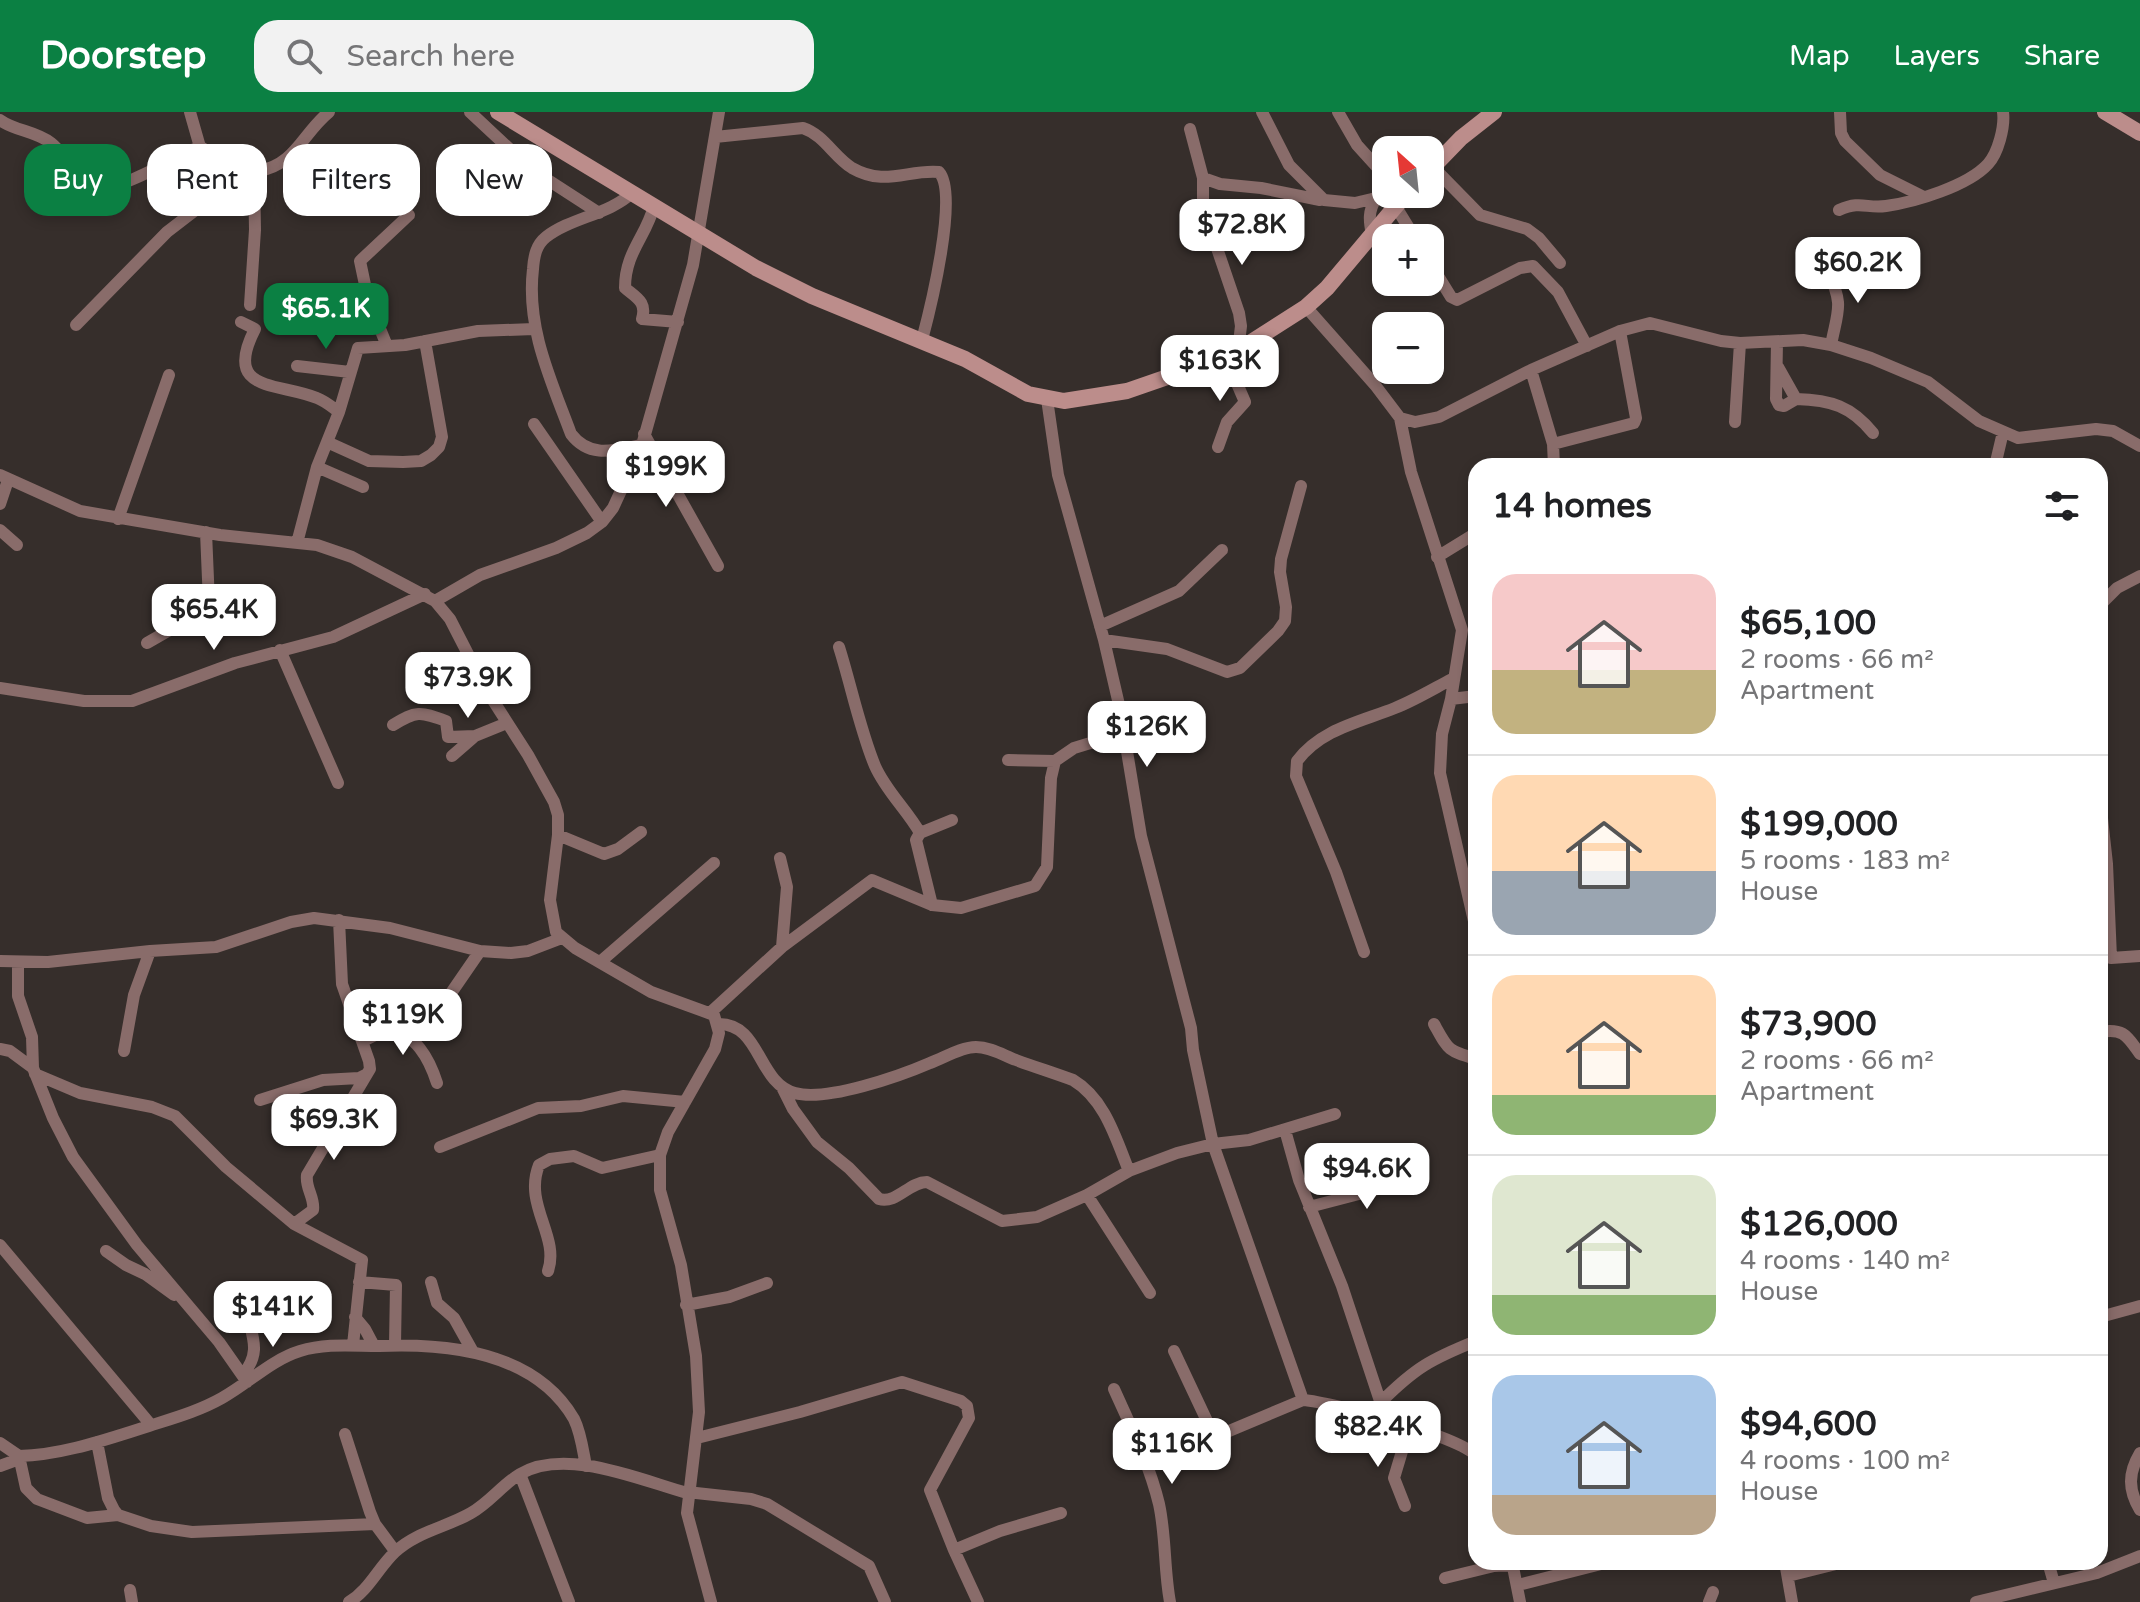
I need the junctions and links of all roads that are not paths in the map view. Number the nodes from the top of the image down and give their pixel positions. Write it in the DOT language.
graph roads {
  1 [pos="190,112"];
  2 [pos="329,112"];
  3 [pos="470,112"];
  4 [pos="498,112"];
  5 [pos="719,112"];
  6 [pos="1262,112"];
  7 [pos="1338,112"];
  8 [pos="1494,112"];
  9 [pos="1840,112"];
  10 [pos="2003,112"];
  11 [pos="2105,112"];
  12 [pos="0,120"];
  13 [pos="1190,129"];
  14 [pos="2140,133"];
  15 [pos="715,137"];
  16 [pos="199,144"];
  17 [pos="1444,155"];
  18 [pos="1372,162"];
  19 [pos="267,168"];
  20 [pos="147,173"];
  21 [pos="1203,178"];
  22 [pos="1444,180"];
  23 [pos="633,192"];
  24 [pos="1924,197"];
  25 [pos="1372,199"];
  26 [pos="1324,200"];
  27 [pos="1372,205"];
  28 [pos="654,206"];
  29 [pos="1394,208"];
  30 [pos="1839,210"];
  31 [pos="599,213"];
  32 [pos="189,216"];
  33 [pos="253,216"];
  34 [pos="408,216"];
  35 [pos="1381,224"];
  36 [pos="699,234"];
  37 [pos="1372,235"];
  38 [pos="1560,263"];
  39 [pos="1828,271"];
  40 [pos="1444,286"];
  41 [pos="250,305"];
  42 [pos="1306,307"];
  43 [pos="241,322"];
  44 [pos="678,322"];
  45 [pos="76,325"];
  46 [pos="534,329"];
  47 [pos="1620,331"];
  48 [pos="922,340"];
  49 [pos="425,341"];
  50 [pos="1777,342"];
  51 [pos="1740,343"];
  52 [pos="1831,345"];
  53 [pos="387,346"];
  54 [pos="1587,346"];
  55 [pos="1232,354"];
  56 [pos="297,366"];
  57 [pos="1531,370"];
  58 [pos="350,372"];
  59 [pos="169,375"];
  60 [pos="1047,399"];
  61 [pos="339,412"];
  62 [pos="1400,418"];
  63 [pos="1735,422"];
  64 [pos="534,424"];
  65 [pos="2003,432"];
  66 [pos="1873,433"];
  67 [pos="643,439"];
  68 [pos="327,442"];
  69 [pos="1553,444"];
  70 [pos="2140,446"];
  71 [pos="1218,447"];
  72 [pos="1554,458"];
  73 [pos="1997,458"];
  74 [pos="317,467"];
  75 [pos="4,478"];
  76 [pos="1301,486"];
  77 [pos="363,487"];
  78 [pos="0,504"];
  79 [pos="118,519"];
  80 [pos="602,522"];
  81 [pos="0,530"];
  82 [pos="206,532"];
  83 [pos="1468,538"];
  84 [pos="297,543"];
  85 [pos="17,545"];
  86 [pos="1222,550"];
  87 [pos="1437,557"];
  88 [pos="718,566"];
  89 [pos="2140,576"];
  90 [pos="430,597"];
  91 [pos="2108,597"];
  92 [pos="1100,626"];
  93 [pos="1104,640"];
  94 [pos="147,643"];
  95 [pos="839,647"];
  96 [pos="280,650"];
  97 [pos="1452,679"];
  98 [pos="0,688"];
  99 [pos="1468,697"];
  100 [pos="1451,699"];
  101 [pos="507,723"];
  102 [pos="393,725"];
  103 [pos="1123,733"];
  104 [pos="475,736"];
  105 [pos="452,756"];
  106 [pos="1008,760"];
  107 [pos="1055,761"];
  108 [pos="338,783"];
  109 [pos="952,820"];
  110 [pos="641,832"];
  111 [pos="920,833"];
  112 [pos="558,835"];
  113 [pos="780,858"];
  114 [pos="714,863"];
  115 [pos="1468,895"];
  116 [pos="932,905"];
  117 [pos="2108,918"];
  118 [pos="339,920"];
  119 [pos="562,938"];
  120 [pos="782,947"];
  121 [pos="150,951"];
  122 [pos="480,951"];
  123 [pos="1364,952"];
  124 [pos="2140,956"];
  125 [pos="0,961"];
  126 [pos="600,962"];
  127 [pos="18,963"];
  128 [pos="714,1018"];
  129 [pos="1434,1024"];
  130 [pos="2108,1030"];
  131 [pos="386,1031"];
  132 [pos="363,1041"];
  133 [pos="0,1049"];
  134 [pos="124,1051"];
  135 [pos="2140,1054"];
  136 [pos="1468,1056"];
  137 [pos="34,1071"];
  138 [pos="367,1074"];
  139 [pos="437,1083"];
  140 [pos="782,1087"];
  141 [pos="260,1100"];
  142 [pos="685,1102"];
  143 [pos="1335,1114"];
  144 [pos="1285,1130"];
  145 [pos="1213,1144"];
  146 [pos="440,1147"];
  147 [pos="660,1155"];
  148 [pos="1400,1170"];
  149 [pos="1129,1171"];
  150 [pos="1087,1195"];
  151 [pos="1309,1207"];
  152 [pos="294,1224"];
  153 [pos="0,1245"];
  154 [pos="106,1251"];
  155 [pos="548,1271"];
  156 [pos="359,1282"];
  157 [pos="431,1282"];
  158 [pos="767,1283"];
  159 [pos="1150,1293"];
  160 [pos="686,1305"];
  161 [pos="2140,1306"];
  162 [pos="189,1307"];
  163 [pos="247,1313"];
  164 [pos="2108,1315"];
  165 [pos="355,1317"];
  166 [pos="1468,1344"];
  167 [pos="353,1345"];
  168 [pos="395,1345"];
  169 [pos="374,1346"];
  170 [pos="1174,1351"];
  171 [pos="473,1352"];
  172 [pos="245,1378"];
  173 [pos="1114,1389"];
  174 [pos="1303,1400"];
  175 [pos="1381,1402"];
  176 [pos="1386,1419"];
  177 [pos="151,1425"];
  178 [pos="1409,1428"];
  179 [pos="345,1434"];
  180 [pos="697,1438"];
  181 [pos="1215,1438"];
  182 [pos="97,1442"];
  183 [pos="0,1443"];
  184 [pos="1468,1448"];
  185 [pos="2140,1453"];
  186 [pos="19,1458"];
  187 [pos="1148,1465"];
  188 [pos="0,1466"];
  189 [pos="586,1466"];
  190 [pos="520,1474"];
  191 [pos="687,1492"];
  192 [pos="1405,1506"];
  193 [pos="2140,1510"];
  194 [pos="1061,1513"];
  195 [pos="118,1515"];
  196 [pos="375,1524"];
  197 [pos="954,1550"];
  198 [pos="395,1551"];
  199 [pos="2140,1556"];
  200 [pos="2108,1569"];
  201 [pos="1478,1570"];
  202 [pos="1514,1570"];
  203 [pos="1577,1570"];
  204 [pos="1787,1570"];
  205 [pos="1812,1570"];
  206 [pos="2050,1570"];
  207 [pos="2105,1570"];
  208 [pos="1788,1576"];
  209 [pos="1445,1578"];
  210 [pos="2054,1583"];
  211 [pos="1518,1585"];
  212 [pos="1998,1600"];
  213 [pos="975,1601"];
  214 [pos="349,1602"];
  215 [pos="569,1602"];
  216 [pos="711,1602"];
  217 [pos="885,1602"];
  218 [pos="1170,1602"];
  219 [pos="1520,1602"];
  220 [pos="1792,1602"];
  221 [pos="1976,1602"];
  1 -- 16 [label="street"];
  2 -- 19 [label="street"];
  3 -- 31 [label="street"];
  4 -- 23 [label="street"];
  5 -- 15 [label="street"];
  6 -- 26 [label="street"];
  7 -- 18 [label="street"];
  8 -- 17 [label="street"];
  9 -- 24 [label="street"];
  10 -- 24 [label="street"];
  11 -- 14 [label="street"];
  12 -- 20 [label="street"];
  13 -- 21 [label="street"];
  15 -- 36 [label="street"];
  15 -- 48 [label="street"];
  21 -- 26 [label="street"];
  21 -- 55 [label="street"];
  22 -- 38 [label="street"];
  23 -- 28 [label="street"];
  23 -- 31 [label="street"];
  24 -- 30 [label="street"];
  25 -- 26 [label="street"];
  27 -- 37 [label="street"];
  28 -- 36 [label="street"];
  28 -- 44 [label="street"];
  29 -- 35 [label="street"];
  31 -- 46 [label="street"];
  32 -- 45 [label="street"];
  33 -- 41 [label="street"];
  34 -- 53 [label="street"];
  36 -- 44 [label="street"];
  36 -- 48 [label="street"];
  37 -- 42 [label="street"];
  39 -- 52 [label="street"];
  40 -- 54 [label="street"];
  42 -- 55 [label="street"];
  42 -- 62 [label="street"];
  43 -- 61 [label="street"];
  44 -- 67 [label="street"];
  46 -- 49 [label="street"];
  46 -- 67 [label="street"];
  47 -- 51 [label="street"];
  47 -- 54 [label="street"];
  47 -- 69 [label="street"];
  48 -- 60 [label="street"];
  49 -- 53 [label="street"];
  49 -- 68 [label="street"];
  50 -- 51 [label="street"];
  50 -- 52 [label="street"];
  50 -- 66 [label="street"];
  51 -- 63 [label="street"];
  52 -- 65 [label="street"];
  53 -- 58 [label="street"];
  54 -- 57 [label="street"];
  55 -- 60 [label="street"];
  55 -- 71 [label="street"];
  56 -- 58 [label="street"];
  57 -- 62 [label="street"];
  57 -- 69 [label="street"];
  58 -- 61 [label="street"];
  59 -- 79 [label="street"];
  60 -- 92 [label="street"];
  61 -- 68 [label="street"];
  62 -- 87 [label="street"];
  64 -- 80 [label="street"];
  65 -- 70 [label="street"];
  65 -- 73 [label="street"];
  67 -- 80 [label="street"];
  67 -- 88 [label="street"];
  68 -- 74 [label="street"];
  69 -- 72 [label="street"];
  74 -- 77 [label="street"];
  74 -- 84 [label="street"];
  75 -- 78 [label="street"];
  75 -- 79 [label="street"];
  76 -- 93 [label="street"];
  79 -- 82 [label="street"];
  80 -- 90 [label="street"];
  81 -- 85 [label="street"];
  82 -- 84 [label="street"];
  82 -- 94 [label="street"];
  83 -- 87 [label="street"];
  84 -- 90 [label="street"];
  86 -- 92 [label="street"];
  87 -- 97 [label="street"];
  89 -- 91 [label="street"];
  90 -- 96 [label="street"];
  90 -- 101 [label="street"];
  92 -- 93 [label="street"];
  93 -- 103 [label="street"];
  95 -- 111 [label="street"];
  96 -- 98 [label="street"];
  96 -- 108 [label="street"];
  97 -- 100 [label="street"];
  97 -- 123 [label="street"];
  99 -- 100 [label="street"];
  100 -- 115 [label="street"];
  101 -- 104 [label="street"];
  101 -- 112 [label="street"];
  102 -- 104 [label="street"];
  103 -- 107 [label="street"];
  103 -- 145 [label="street"];
  104 -- 105 [label="street"];
  106 -- 107 [label="street"];
  107 -- 116 [label="street"];
  109 -- 111 [label="street"];
  110 -- 112 [label="street"];
  111 -- 116 [label="street"];
  112 -- 119 [label="street"];
  113 -- 120 [label="street"];
  114 -- 126 [label="street"];
  116 -- 120 [label="street"];
  117 -- 124 [label="street"];
  118 -- 121 [label="street"];
  118 -- 122 [label="street"];
  118 -- 132 [label="street"];
  119 -- 122 [label="street"];
  119 -- 126 [label="street"];
  120 -- 128 [label="street"];
  121 -- 127 [label="street"];
  121 -- 134 [label="street"];
  122 -- 131 [label="street"];
  125 -- 127 [label="street"];
  126 -- 128 [label="street"];
  127 -- 137 [label="street"];
  128 -- 140 [label="street"];
  128 -- 142 [label="street"];
  129 -- 136 [label="street"];
  130 -- 135 [label="street"];
  131 -- 132 [label="street"];
  131 -- 139 [label="street"];
  132 -- 138 [label="street"];
  133 -- 137 [label="street"];
  137 -- 152 [label="street"];
  137 -- 162 [label="street"];
  138 -- 141 [label="street"];
  138 -- 152 [label="street"];
  140 -- 149 [label="street"];
  140 -- 150 [label="street"];
  142 -- 146 [label="street"];
  142 -- 147 [label="street"];
  143 -- 144 [label="street"];
  144 -- 145 [label="street"];
  144 -- 151 [label="street"];
  145 -- 149 [label="street"];
  145 -- 174 [label="street"];
  147 -- 155 [label="street"];
  147 -- 160 [label="street"];
  148 -- 151 [label="street"];
  149 -- 150 [label="street"];
  150 -- 159 [label="street"];
  151 -- 175 [label="street"];
  152 -- 156 [label="street"];
  153 -- 177 [label="street"];
  154 -- 162 [label="street"];
  156 -- 165 [label="street"];
  156 -- 168 [label="street"];
  157 -- 171 [label="street"];
  158 -- 160 [label="street"];
  160 -- 180 [label="street"];
  161 -- 164 [label="street"];
  162 -- 172 [label="street"];
  163 -- 172 [label="street"];
  165 -- 167 [label="street"];
  165 -- 169 [label="street"];
  166 -- 175 [label="street"];
  167 -- 169 [label="street"];
  167 -- 172 [label="street"];
  168 -- 169 [label="street"];
  168 -- 171 [label="street"];
  170 -- 181 [label="street"];
  171 -- 189 [label="street"];
  172 -- 177 [label="street"];
  173 -- 187 [label="street"];
  174 -- 176 [label="street"];
  174 -- 181 [label="street"];
  175 -- 176 [label="street"];
  176 -- 178 [label="street"];
  177 -- 182 [label="street"];
  178 -- 184 [label="street"];
  178 -- 192 [label="street"];
  179 -- 196 [label="street"];
  180 -- 191 [label="street"];
  180 -- 197 [label="street"];
  181 -- 187 [label="street"];
  182 -- 186 [label="street"];
  182 -- 195 [label="street"];
  183 -- 186 [label="street"];
  185 -- 193 [label="street"];
  186 -- 188 [label="street"];
  186 -- 195 [label="street"];
  187 -- 218 [label="street"];
  189 -- 190 [label="street"];
  189 -- 191 [label="street"];
  190 -- 198 [label="street"];
  190 -- 215 [label="street"];
  191 -- 216 [label="street"];
  191 -- 217 [label="street"];
  194 -- 197 [label="street"];
  195 -- 196 [label="street"];
  196 -- 198 [label="street"];
  197 -- 213 [label="street"];
  198 -- 214 [label="street"];
  199 -- 200 [label="street"];
  201 -- 209 [label="street"];
  202 -- 211 [label="street"];
  203 -- 211 [label="street"];
  204 -- 208 [label="street"];
  205 -- 208 [label="street"];
  206 -- 210 [label="street"];
  207 -- 210 [label="street"];
  208 -- 220 [label="street"];
  210 -- 212 [label="street"];
  211 -- 219 [label="street"];
  212 -- 221 [label="street"];
}
